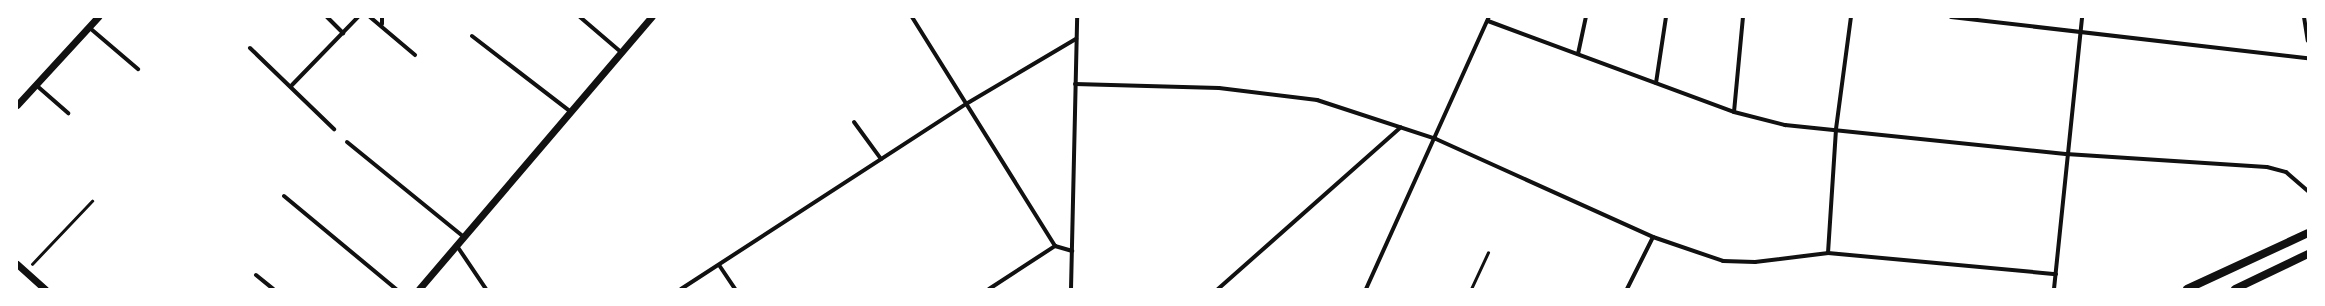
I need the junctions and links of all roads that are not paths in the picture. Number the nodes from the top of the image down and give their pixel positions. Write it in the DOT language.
graph roads {
  1 [pos="98,17"];
  2 [pos="327,17"];
  3 [pos="358,17"];
  4 [pos="370,17"];
  5 [pos="382,17"];
  6 [pos="580,17"];
  7 [pos="651,17"];
  8 [pos="912,17"];
  9 [pos="1077,17"];
  10 [pos="1586,17"];
  11 [pos="1666,17"];
  12 [pos="1743,17"];
  13 [pos="1851,17"];
  14 [pos="1951,17"];
  15 [pos="2082,17"];
  16 [pos="2304,17"];
  17 [pos="1488,19"];
  18 [pos="382,24"];
  19 [pos="91,29"];
  20 [pos="343,33"];
  21 [pos="2080,34"];
  22 [pos="472,36"];
  23 [pos="1076,39"];
  24 [pos="2308,41"];
  25 [pos="250,48"];
  26 [pos="622,53"];
  27 [pos="1578,54"];
  28 [pos="415,55"];
  29 [pos="2308,58"];
  30 [pos="138,69"];
  31 [pos="1075,84"];
  32 [pos="1656,84"];
  33 [pos="36,85"];
  34 [pos="292,85"];
  35 [pos="966,104"];
  36 [pos="17,105"];
  37 [pos="571,112"];
  38 [pos="1734,112"];
  39 [pos="68,113"];
  40 [pos="854,122"];
  41 [pos="1401,127"];
  42 [pos="334,129"];
  43 [pos="1836,129"];
  44 [pos="1436,139"];
  45 [pos="347,142"];
  46 [pos="2066,154"];
  47 [pos="881,159"];
  48 [pos="2308,191"];
  49 [pos="284,196"];
  50 [pos="2308,233"];
  51 [pos="1653,236"];
  52 [pos="465,237"];
  53 [pos="457,246"];
  54 [pos="1055,246"];
  55 [pos="1072,251"];
  56 [pos="1828,253"];
  57 [pos="2308,254"];
  58 [pos="17,264"];
  59 [pos="719,265"];
  60 [pos="2056,274"];
  61 [pos="256,275"];
  62 [pos="45,289"];
  63 [pos="273,289"];
  64 [pos="396,289"];
  65 [pos="419,289"];
  66 [pos="486,289"];
  67 [pos="681,289"];
  68 [pos="735,289"];
  69 [pos="989,289"];
  70 [pos="1072,289"];
  71 [pos="1218,289"];
  72 [pos="1366,289"];
  73 [pos="1627,289"];
  74 [pos="2054,289"];
  75 [pos="2187,289"];
  76 [pos="2235,289"];
  1 -- 19 [label="street"];
  2 -- 20 [label="street"];
  3 -- 20 [label="street"];
  4 -- 18 [label="street"];
  5 -- 18 [label="street"];
  6 -- 26 [label="street"];
  7 -- 26 [label="street"];
  8 -- 35 [label="street"];
  9 -- 23 [label="street"];
  10 -- 27 [label="street"];
  11 -- 32 [label="street"];
  12 -- 38 [label="street"];
  13 -- 43 [label="street"];
  14 -- 21 [label="street"];
  15 -- 21 [label="street"];
  16 -- 24 [label="street"];
  17 -- 27 [label="street"];
  17 -- 44 [label="street"];
  18 -- 28 [label="street"];
  19 -- 30 [label="street"];
  19 -- 33 [label="street"];
  20 -- 34 [label="street"];
  21 -- 29 [label="street"];
  21 -- 46 [label="street"];
  22 -- 37 [label="street"];
  23 -- 31 [label="street"];
  23 -- 35 [label="street"];
  25 -- 34 [label="street"];
  26 -- 37 [label="street"];
  27 -- 32 [label="street"];
  31 -- 41 [label="street"];
  31 -- 55 [label="street"];
  32 -- 38 [label="street"];
  33 -- 36 [label="street"];
  33 -- 39 [label="street"];
  34 -- 42 [label="street"];
  35 -- 47 [label="street"];
  35 -- 54 [label="street"];
  37 -- 52 [label="street"];
  38 -- 43 [label="street"];
  40 -- 47 [label="street"];
  41 -- 44 [label="street"];
  41 -- 71 [label="street"];
  43 -- 46 [label="street"];
  43 -- 56 [label="street"];
  44 -- 51 [label="street"];
  44 -- 72 [label="street"];
  45 -- 52 [label="street"];
  46 -- 48 [label="street"];
  46 -- 60 [label="street"];
  47 -- 59 [label="street"];
  49 -- 64 [label="street"];
  50 -- 75 [label="main road"];
  51 -- 56 [label="street"];
  51 -- 73 [label="street"];
  52 -- 53 [label="street"];
  53 -- 65 [label="street"];
  53 -- 66 [label="street"];
  54 -- 55 [label="street"];
  54 -- 69 [label="street"];
  55 -- 70 [label="street"];
  56 -- 60 [label="street"];
  57 -- 76 [label="main road"];
  58 -- 62 [label="street"];
  59 -- 67 [label="street"];
  59 -- 68 [label="street"];
  60 -- 74 [label="street"];
  61 -- 63 [label="street"];
}
